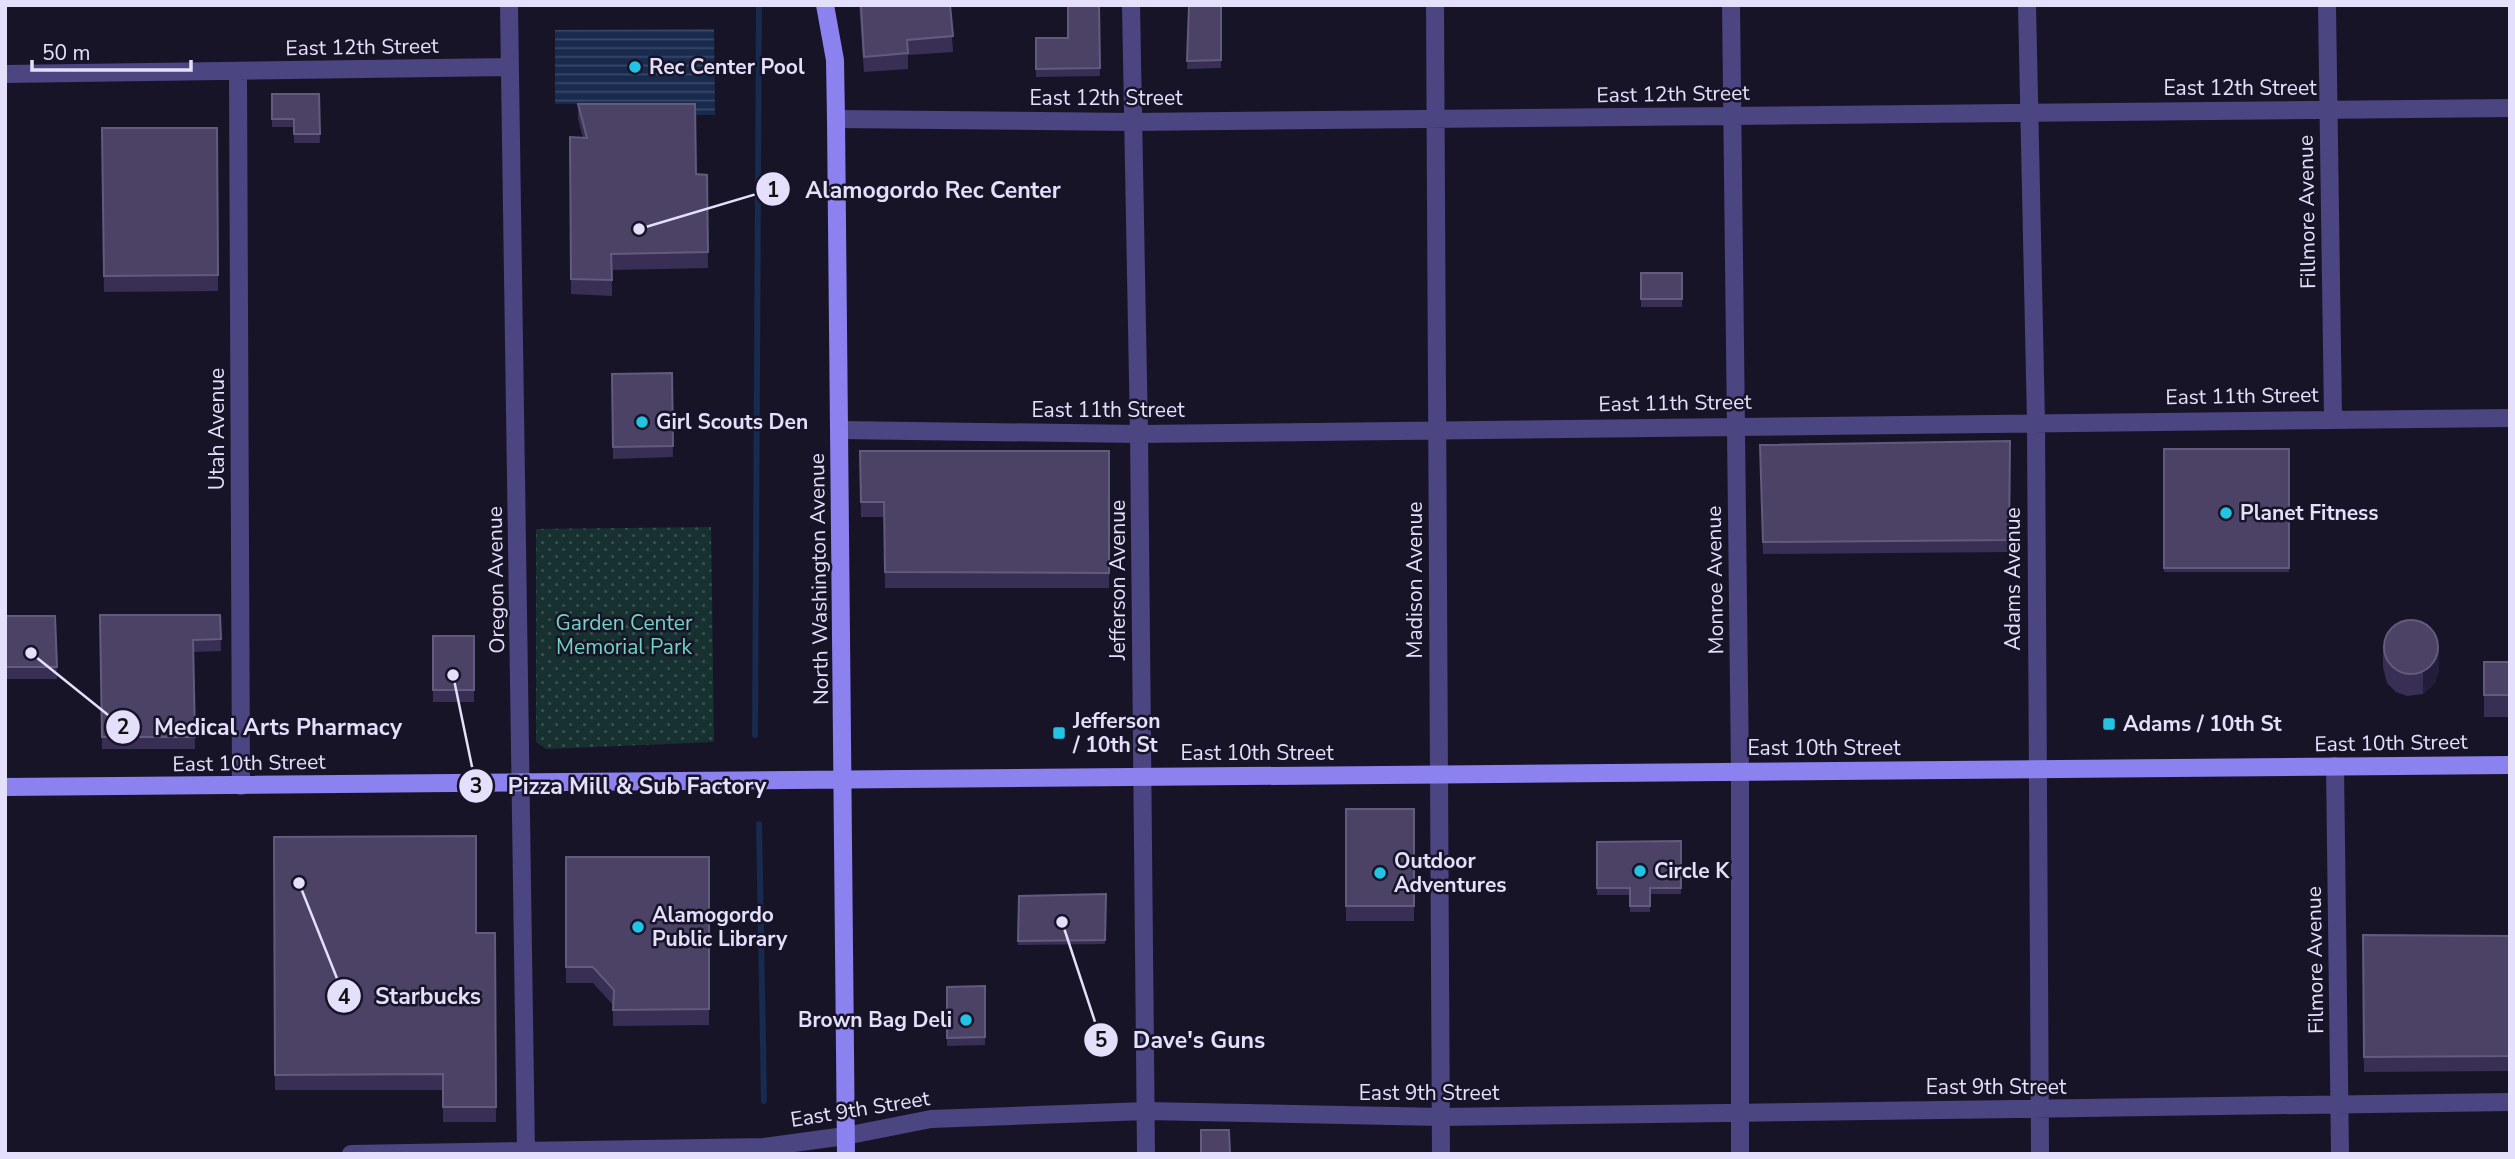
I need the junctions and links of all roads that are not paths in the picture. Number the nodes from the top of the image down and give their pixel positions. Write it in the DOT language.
graph roads {
  1 [pos="509,5"];
  2 [pos="825,5"];
  3 [pos="1130,5"];
  4 [pos="1435,5"];
  5 [pos="1731,5"];
  6 [pos="2028,5"];
  7 [pos="2327,5"];
  8 [pos="509,66"];
  9 [pos="238,72"];
  10 [pos="5,74"];
  11 [pos="2510,108"];
  12 [pos="2328,111"];
  13 [pos="2029,112"];
  14 [pos="1732,116"];
  15 [pos="836,119"];
  16 [pos="1434,120"];
  17 [pos="1133,122"];
  18 [pos="2333,417"];
  19 [pos="2510,418"];
  20 [pos="2036,422"];
  21 [pos="1735,426"];
  22 [pos="1437,428"];
  23 [pos="840,430"];
  24 [pos="1139,434"];
  25 [pos="2510,765"];
  26 [pos="2335,766"];
  27 [pos="2035,769"];
  28 [pos="1740,772"];
  29 [pos="1439,775"];
  30 [pos="1142,777"];
  31 [pos="844,780"];
  32 [pos="523,783"];
  33 [pos="241,786"];
  34 [pos="5,787"];
  35 [pos="2510,1102"];
  36 [pos="2340,1103"];
  37 [pos="2040,1110"];
  38 [pos="1146,1111"];
  39 [pos="1740,1111"];
  40 [pos="1441,1117"];
  41 [pos="845,1145"];
  42 [pos="526,1153"];
  43 [pos="351,1154"];
  44 [pos="1146,1154"];
  45 [pos="1441,1154"];
  46 [pos="1740,1154"];
  47 [pos="2040,1154"];
  48 [pos="2340,1154"];
  1 -- 8 [label="street, Oregon Avenue"];
  2 -- 15 [label="main road, North Washington Avenue"];
  3 -- 17 [label="street, Jefferson Avenue"];
  4 -- 16 [label="street, Madison Avenue"];
  5 -- 14 [label="street, Monroe Avenue"];
  6 -- 13 [label="street, Adams Avenue"];
  7 -- 12 [label="street, Fillmore Avenue"];
  8 -- 9 [label="street, East 12th Street"];
  8 -- 32 [label="street, Oregon Avenue"];
  9 -- 10 [label="street, East 12th Street"];
  9 -- 33 [label="street, Utah Avenue"];
  11 -- 12 [label="street, East 12th Street"];
  12 -- 13 [label="street, East 12th Street"];
  12 -- 18 [label="street, Fillmore Avenue"];
  13 -- 14 [label="street, East 12th Street"];
  13 -- 20 [label="street, Adams Avenue"];
  14 -- 16 [label="street, East 12th Street"];
  14 -- 21 [label="street, Monroe Avenue"];
  15 -- 17 [label="street, East 12th Street"];
  15 -- 23 [label="main road, North Washington Avenue"];
  16 -- 17 [label="street, East 12th Street"];
  16 -- 22 [label="street, Madison Avenue"];
  17 -- 24 [label="street, Jefferson Avenue"];
  18 -- 19 [label="street, East 11th Street"];
  18 -- 20 [label="street, East 11th Street"];
  20 -- 21 [label="street, East 11th Street"];
  20 -- 27 [label="street, Adams Avenue"];
  21 -- 22 [label="street, East 11th Street"];
  21 -- 28 [label="street, Monroe Avenue"];
  22 -- 24 [label="street, East 11th Street"];
  22 -- 29 [label="street, Madison Avenue"];
  23 -- 24 [label="street, East 11th Street"];
  23 -- 31 [label="main road, North Washington Avenue"];
  24 -- 30 [label="street, Jefferson Avenue"];
  25 -- 26 [label="main road, East 10th Street"];
  26 -- 27 [label="main road, East 10th Street"];
  26 -- 36 [label="street, Filmore Avenue"];
  27 -- 28 [label="main road, East 10th Street"];
  27 -- 37 [label="street, Adams Avenue"];
  28 -- 29 [label="main road, East 10th Street"];
  28 -- 39 [label="street, Monroe Avenue"];
  29 -- 30 [label="main road, East 10th Street"];
  29 -- 40 [label="street, Madison Avenue"];
  30 -- 31 [label="main road, East 10th Street"];
  30 -- 38 [label="street, Jefferson Avenue"];
  31 -- 32 [label="main road, East 10th Street"];
  31 -- 41 [label="main road, North Washington Avenue"];
  32 -- 33 [label="main road, East 10th Street"];
  32 -- 42 [label="street, Oregon Avenue"];
  33 -- 34 [label="main road, East 10th Street"];
  35 -- 36 [label="street, East 9th Street"];
  36 -- 37 [label="street, East 9th Street"];
  36 -- 48 [label="street, Filmore Avenue"];
  37 -- 39 [label="street, East 9th Street"];
  37 -- 47 [label="street, Adams Avenue"];
  38 -- 40 [label="street, East 9th Street"];
  38 -- 41 [label="street, East 9th Street"];
  38 -- 44 [label="street, Jefferson Avenue"];
  39 -- 40 [label="street, East 9th Street"];
  39 -- 46 [label="street, Monroe Avenue"];
  40 -- 45 [label="street, Madison Avenue"];
  41 -- 42 [label="street, East 9th Street"];
  42 -- 43 [label="street, East 9th Street"];
}
